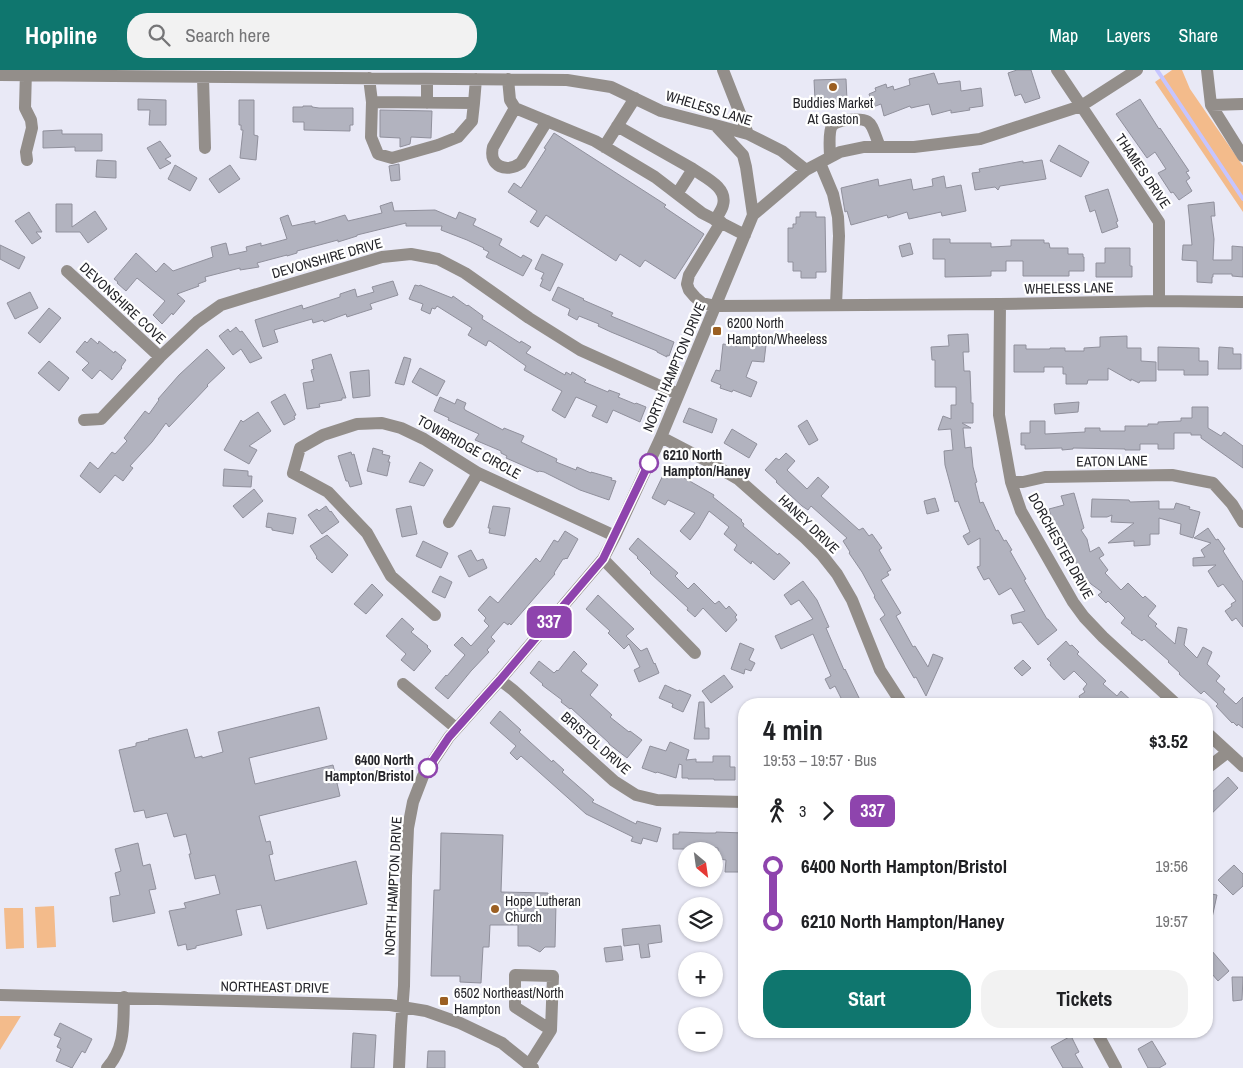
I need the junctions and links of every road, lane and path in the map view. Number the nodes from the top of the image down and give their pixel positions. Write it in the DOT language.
graph roads {
  1 [pos="723,70"];
  2 [pos="1057,70"];
  3 [pos="1137,70"];
  4 [pos="1207,70"];
  5 [pos="26,73"];
  6 [pos="265,74"];
  7 [pos="0,75"];
  8 [pos="567,75"];
  9 [pos="203,77"];
  10 [pos="369,78"];
  11 [pos="427,79"];
  12 [pos="476,79"];
  13 [pos="508,79"];
  14 [pos="635,98"];
  15 [pos="372,102"];
  16 [pos="428,103"];
  17 [pos="474,104"];
  18 [pos="1243,104"];
  19 [pos="1211,105"];
  20 [pos="1081,106"];
  21 [pos="515,108"];
  22 [pos="547,122"];
  23 [pos="715,124"];
  24 [pos="617,126"];
  25 [pos="748,134"];
  26 [pos="604,147"];
  27 [pos="880,147"];
  28 [pos="205,148"];
  29 [pos="1243,156"];
  30 [pos="27,160"];
  31 [pos="825,160"];
  32 [pos="693,169"];
  33 [pos="806,170"];
  34 [pos="677,194"];
  35 [pos="753,215"];
  36 [pos="718,221"];
  37 [pos="745,235"];
  38 [pos="66,271"];
  39 [pos="1159,301"];
  40 [pos="1243,302"];
  41 [pos="1000,304"];
  42 [pos="836,305"];
  43 [pos="716,306"];
  44 [pos="160,358"];
  45 [pos="678,394"];
  46 [pos="84,420"];
  47 [pos="661,437"];
  48 [pos="478,472"];
  49 [pos="1011,482"];
  50 [pos="449,522"];
  51 [pos="1243,522"];
  52 [pos="615,536"];
  53 [pos="603,559"];
  54 [pos="435,615"];
  55 [pos="695,652"];
  56 [pos="500,680"];
  57 [pos="404,684"];
  58 [pos="898,698"];
  59 [pos="1169,698"];
  60 [pos="456,728"];
  61 [pos="1213,738"];
  62 [pos="1228,752"];
  63 [pos="1213,764"];
  64 [pos="1243,766"];
  65 [pos="738,802"];
  66 [pos="0,994"];
  67 [pos="124,997"];
  68 [pos="402,1007"];
  69 [pos="551,1030"];
  70 [pos="1100,1038"];
  71 [pos="531,1067"];
  72 [pos="106,1068"];
  73 [pos="399,1068"];
  74 [pos="1116,1068"];
  1 -- 25 [label="street"];
  2 -- 20 [label="street, THAMES DRIVE"];
  3 -- 20 [label="street, NORTH HAMPTON DRIVE"];
  4 -- 19 [label="street"];
  5 -- 7 [label="street, WHELESS LANE"];
  5 -- 9 [label="street, WHELESS LANE"];
  5 -- 30 [label="street"];
  6 -- 9 [label="street, WHELESS LANE"];
  6 -- 10 [label="street, WHELESS LANE"];
  8 -- 13 [label="street, WHELESS LANE"];
  8 -- 14 [label="street, WHELESS LANE"];
  9 -- 28 [label="street"];
  10 -- 11 [label="street, WHELESS LANE"];
  10 -- 15 [label="street"];
  11 -- 12 [label="street, WHELESS LANE"];
  11 -- 16 [label="street"];
  12 -- 13 [label="street, WHELESS LANE"];
  12 -- 17 [label="street"];
  13 -- 21 [label="street"];
  14 -- 23 [label="street, WHELESS LANE"];
  14 -- 24 [label="street"];
  15 -- 16 [label="street"];
  15 -- 17 [label="street"];
  16 -- 17 [label="street"];
  18 -- 19 [label="street"];
  19 -- 29 [label="street"];
  20 -- 27 [label="street, NORTH HAMPTON DRIVE"];
  20 -- 39 [label="street, THAMES DRIVE"];
  21 -- 22 [label="street"];
  21 -- 22 [label="street"];
  22 -- 26 [label="street"];
  23 -- 25 [label="street, WHELESS LANE"];
  23 -- 35 [label="street"];
  24 -- 26 [label="street"];
  24 -- 32 [label="street"];
  25 -- 33 [label="street, WHELESS LANE"];
  26 -- 34 [label="street"];
  27 -- 31 [label="street, NORTH HAMPTON DRIVE"];
  27 -- 31 [label="street"];
  31 -- 33 [label="street, NORTH HAMPTON DRIVE"];
  31 -- 42 [label="street"];
  32 -- 34 [label="street"];
  32 -- 36 [label="street"];
  33 -- 35 [label="street, NORTH HAMPTON DRIVE"];
  34 -- 36 [label="street"];
  35 -- 37 [label="street, NORTH HAMPTON DRIVE"];
  36 -- 37 [label="street"];
  36 -- 43 [label="street"];
  37 -- 43 [label="street, NORTH HAMPTON DRIVE"];
  38 -- 44 [label="street, DEVONSHIRE COVE"];
  39 -- 40 [label="street, WHELESS LANE"];
  39 -- 41 [label="street, WHELESS LANE"];
  41 -- 42 [label="street, WHELESS LANE"];
  41 -- 49 [label="street, DORCHESTER DRIVE"];
  42 -- 43 [label="street, WHELESS LANE"];
  43 -- 45 [label="street, NORTH HAMPTON DRIVE"];
  44 -- 45 [label="street, DEVONSHIRE DRIVE"];
  44 -- 46 [label="street, DEVONSHIRE DRIVE"];
  45 -- 47 [label="street, NORTH HAMPTON DRIVE"];
  47 -- 52 [label="street, NORTH HAMPTON DRIVE"];
  47 -- 58 [label="street, HANEY DRIVE"];
  48 -- 50 [label="street"];
  48 -- 52 [label="street, TOWBRIDGE CIRCLE"];
  48 -- 54 [label="street, TOWBRIDGE CIRCLE"];
  49 -- 51 [label="street, EATON LANE"];
  49 -- 59 [label="street, DORCHESTER DRIVE"];
  52 -- 53 [label="street, NORTH HAMPTON DRIVE"];
  53 -- 55 [label="street"];
  53 -- 56 [label="street, NORTH HAMPTON DRIVE"];
  56 -- 60 [label="street, NORTH HAMPTON DRIVE"];
  56 -- 65 [label="street, BRISTOL DRIVE"];
  57 -- 60 [label="street"];
  60 -- 68 [label="street, NORTH HAMPTON DRIVE"];
  61 -- 62 [label="street"];
  62 -- 63 [label="street"];
  62 -- 64 [label="street"];
  66 -- 67 [label="street, NORTHEAST DRIVE"];
  67 -- 68 [label="street, NORTHEAST DRIVE"];
  67 -- 72 [label="street"];
  68 -- 71 [label="street, NORTHEAST DRIVE"];
  68 -- 73 [label="street, NORTH HAMPTON DRIVE"];
  69 -- 69 [label="street"];
  69 -- 71 [label="street"];
  70 -- 74 [label="street"];
}
